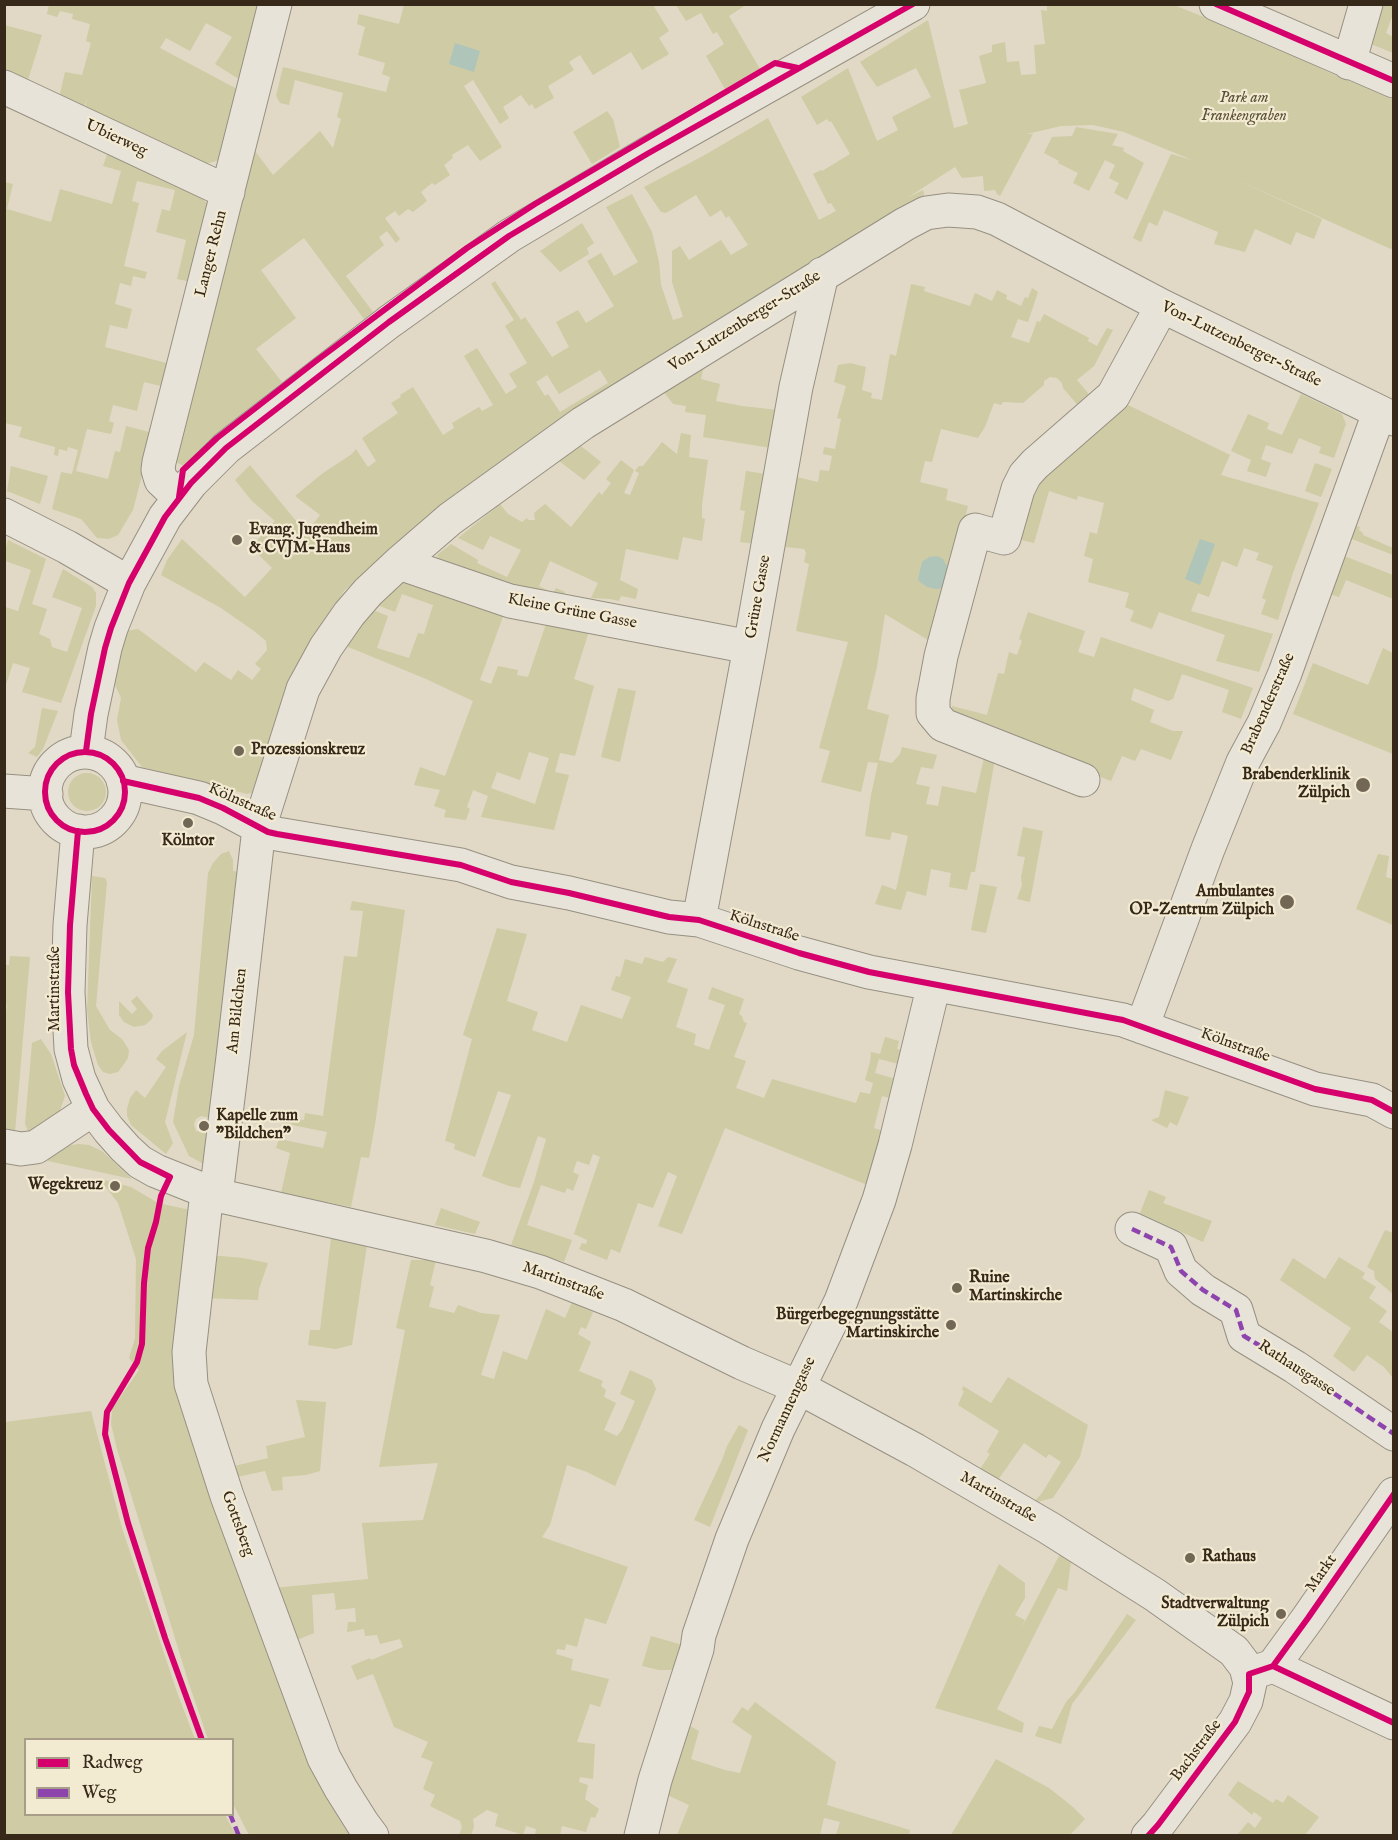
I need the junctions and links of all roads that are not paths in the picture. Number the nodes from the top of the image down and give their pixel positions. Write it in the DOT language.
graph roads {
  1 [pos="275,4"];
  2 [pos="913,4"];
  3 [pos="1216,4"];
  4 [pos="1366,4"];
  5 [pos="1349,63"];
  6 [pos="1394,81"];
  7 [pos="4,87"];
  8 [pos="228,192"];
  9 [pos="822,274"];
  10 [pos="1162,306"];
  11 [pos="1386,416"];
  12 [pos="179,497"];
  13 [pos="4,514"];
  14 [pos="399,563"];
  15 [pos="129,583"];
  16 [pos="750,647"];
  17 [pos="86,751"];
  18 [pos="1083,780"];
  19 [pos="123,781"];
  20 [pos="4,791"];
  21 [pos="46,794"];
  22 [pos="259,828"];
  23 [pos="78,831"];
  24 [pos="699,920"];
  25 [pos="934,984"];
  26 [pos="1142,1027"];
  27 [pos="93,1109"];
  28 [pos="1394,1112"];
  29 [pos="4,1146"];
  30 [pos="211,1193"];
  31 [pos="1132,1229"];
  32 [pos="798,1388"];
  33 [pos="1394,1434"];
  34 [pos="1391,1505"];
  35 [pos="1261,1670"];
  36 [pos="1394,1723"];
  37 [pos="372,1836"];
  38 [pos="641,1836"];
  39 [pos="1148,1836"];
  1 -- 8 [label="street, Langer Rehn"];
  2 -- 12 [label="street"];
  3 -- 5 [label="street"];
  4 -- 5 [label="street"];
  5 -- 6 [label="street"];
  7 -- 8 [label="street, Ubierweg"];
  8 -- 12 [label="street, Langer Rehn"];
  9 -- 10 [label="street, Von-Lutzenberger-Straße"];
  9 -- 14 [label="street, Von-Lutzenberger-Straße"];
  9 -- 16 [label="street, Grüne Gasse"];
  10 -- 11 [label="street, Von-Lutzenberger-Straße"];
  10 -- 18 [label="street"];
  11 -- 26 [label="street, Brabenderstraße"];
  12 -- 15 [label="street"];
  13 -- 15 [label="street"];
  14 -- 16 [label="street, Kleine Grüne Gasse"];
  14 -- 22 [label="street, Von-Lutzenberger-Straße"];
  15 -- 17 [label="street"];
  16 -- 24 [label="street, Grüne Gasse"];
  17 -- 19 [label="street"];
  17 -- 21 [label="street"];
  19 -- 22 [label="street, Kölnstraße"];
  19 -- 23 [label="street"];
  20 -- 21 [label="street"];
  21 -- 23 [label="street"];
  22 -- 24 [label="street, Kölnstraße"];
  22 -- 30 [label="street, Am Bildchen"];
  23 -- 27 [label="street, Martinstraße"];
  24 -- 25 [label="street, Kölnstraße"];
  25 -- 26 [label="street, Kölnstraße"];
  25 -- 32 [label="street, Normannengasse"];
  26 -- 28 [label="street, Kölnstraße"];
  27 -- 29 [label="street"];
  27 -- 30 [label="street, Martinstraße"];
  30 -- 32 [label="street, Martinstraße"];
  30 -- 37 [label="street, Gottsberg"];
  31 -- 33 [label="street, Rathausgasse"];
  32 -- 35 [label="street, Martinstraße"];
  32 -- 38 [label="street, Normannengasse"];
  34 -- 35 [label="street, Markt"];
  35 -- 36 [label="street"];
  35 -- 39 [label="street, Bachstraße"];
}
